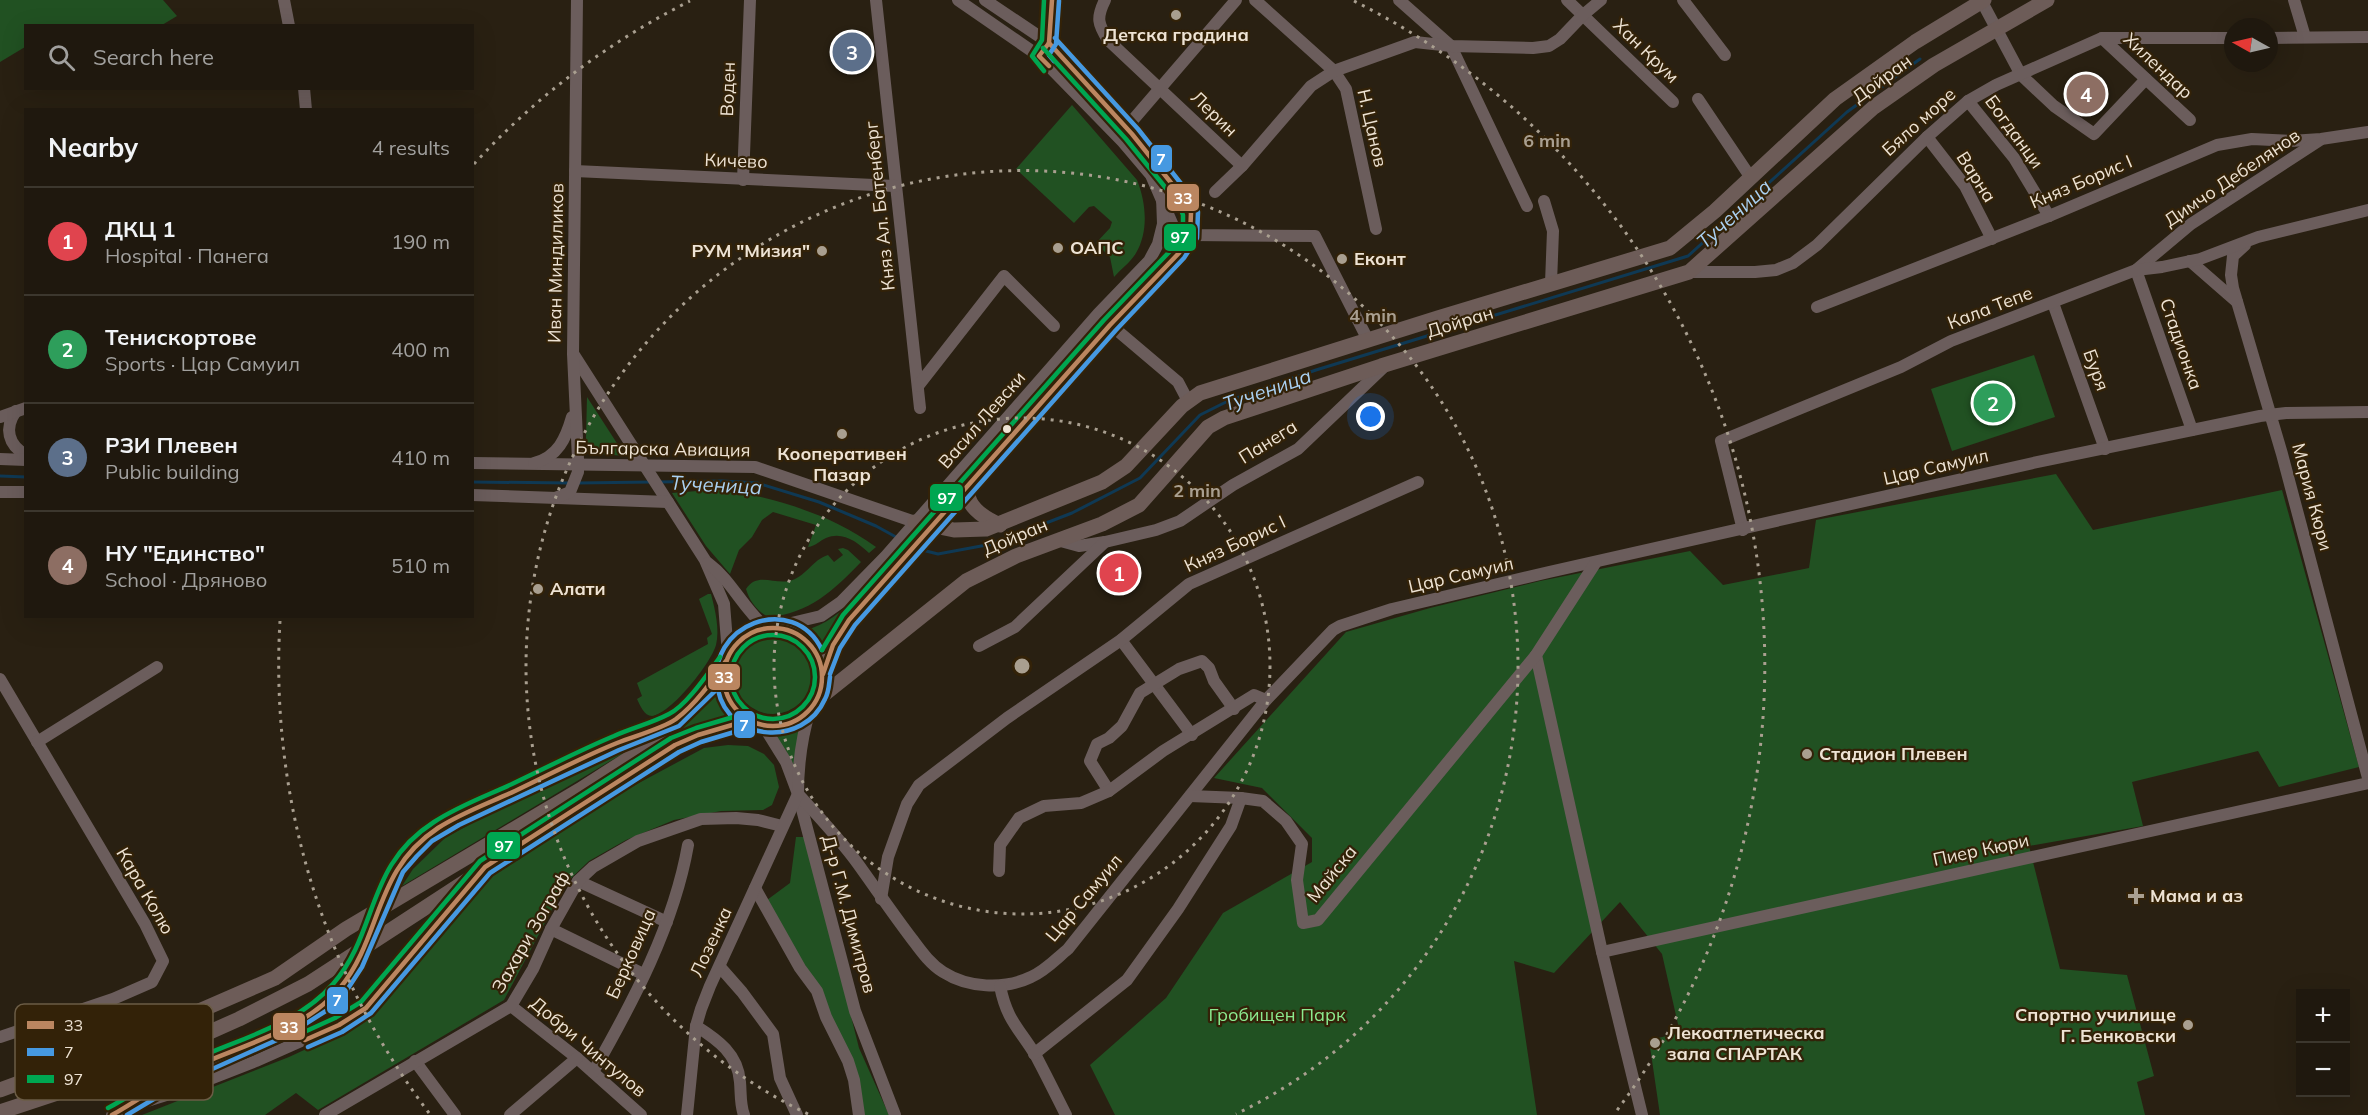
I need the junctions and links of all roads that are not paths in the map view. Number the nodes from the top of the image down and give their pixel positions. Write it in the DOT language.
graph roads {
  1 [pos="284,0"];
  2 [pos="577,0"];
  3 [pos="750,0"];
  4 [pos="876,0"];
  5 [pos="958,0"];
  6 [pos="985,0"];
  7 [pos="1052,0"];
  8 [pos="1105,0"];
  9 [pos="1236,0"];
  10 [pos="1255,0"];
  11 [pos="1400,0"];
  12 [pos="1568,0"];
  13 [pos="1601,0"];
  14 [pos="1683,0"];
  15 [pos="1983,0"];
  16 [pos="2047,0"];
  17 [pos="2294,0"];
  18 [pos="1583,15"];
  19 [pos="289,24"];
  20 [pos="1997,30"];
  21 [pos="2305,37"];
  22 [pos="2368,37"];
  23 [pos="2102,38"];
  24 [pos="2224,38"];
  25 [pos="2278,38"];
  26 [pos="1049,43"];
  27 [pos="1451,46"];
  28 [pos="1725,55"];
  29 [pos="1039,56"];
  30 [pos="1334,71"];
  31 [pos="2021,75"];
  32 [pos="2146,79"];
  33 [pos="1160,88"];
  34 [pos="304,90"];
  35 [pos="1698,99"];
  36 [pos="1968,100"];
  37 [pos="1673,102"];
  38 [pos="306,108"];
  39 [pos="2190,120"];
  40 [pos="1126,128"];
  41 [pos="2368,132"];
  42 [pos="1927,136"];
  43 [pos="2321,139"];
  44 [pos="1242,166"];
  45 [pos="575,171"];
  46 [pos="1751,178"];
  47 [pos="743,180"];
  48 [pos="896,186"];
  49 [pos="1215,192"];
  50 [pos="1162,197"];
  51 [pos="1544,201"];
  52 [pos="1527,206"];
  53 [pos="2368,210"];
  54 [pos="2049,216"];
  55 [pos="1376,229"];
  56 [pos="1190,235"];
  57 [pos="2258,237"];
  58 [pos="1992,239"];
  59 [pos="2190,261"];
  60 [pos="2136,270"];
  61 [pos="1689,272"];
  62 [pos="1551,283"];
  63 [pos="2237,302"];
  64 [pos="2053,303"];
  65 [pos="1817,307"];
  66 [pos="1098,314"];
  67 [pos="1110,325"];
  68 [pos="1054,326"];
  69 [pos="1368,340"];
  70 [pos="573,354"];
  71 [pos="1386,365"];
  72 [pos="918,386"];
  73 [pos="1188,401"];
  74 [pos="920,408"];
  75 [pos="21,410"];
  76 [pos="575,410"];
  77 [pos="2368,412"];
  78 [pos="2270,414"];
  79 [pos="0,417"];
  80 [pos="0,427"];
  81 [pos="2192,430"];
  82 [pos="2105,449"];
  83 [pos="24,454"];
  84 [pos="0,459"];
  85 [pos="24,460"];
  86 [pos="474,464"];
  87 [pos="524,465"];
  88 [pos="646,468"];
  89 [pos="578,469"];
  90 [pos="1418,482"];
  91 [pos="970,484"];
  92 [pos="0,492"];
  93 [pos="24,492"];
  94 [pos="474,495"];
  95 [pos="555,498"];
  96 [pos="665,498"];
  97 [pos="915,522"];
  98 [pos="1000,525"];
  99 [pos="931,527"];
  100 [pos="1743,530"];
  101 [pos="1057,540"];
  102 [pos="1105,542"];
  103 [pos="705,560"];
  104 [pos="1596,562"];
  105 [pos="772,626"];
  106 [pos="1121,640"];
  107 [pos="979,646"];
  108 [pos="1536,655"];
  109 [pos="727,657"];
  110 [pos="157,667"];
  111 [pos="823,674"];
  112 [pos="0,679"];
  113 [pos="1154,686"];
  114 [pos="1266,700"];
  115 [pos="813,705"];
  116 [pos="1234,709"];
  117 [pos="675,720"];
  118 [pos="756,723"];
  119 [pos="1192,735"];
  120 [pos="37,742"];
  121 [pos="2368,778"];
  122 [pos="2368,783"];
  123 [pos="1109,791"];
  124 [pos="798,794"];
  125 [pos="1190,796"];
  126 [pos="1240,798"];
  127 [pos="782,826"];
  128 [pos="688,845"];
  129 [pos="485,867"];
  130 [pos="999,872"];
  131 [pos="578,881"];
  132 [pos="755,888"];
  133 [pos="881,899"];
  134 [pos="667,922"];
  135 [pos="550,929"];
  136 [pos="1602,952"];
  137 [pos="720,968"];
  138 [pos="644,974"];
  139 [pos="1000,986"];
  140 [pos="98,1004"];
  141 [pos="213,1005"];
  142 [pos="511,1006"];
  143 [pos="696,1026"];
  144 [pos="213,1029"];
  145 [pos="15,1032"];
  146 [pos="0,1037"];
  147 [pos="1034,1054"];
  148 [pos="577,1058"];
  149 [pos="213,1060"];
  150 [pos="415,1061"];
  151 [pos="593,1072"];
  152 [pos="213,1078"];
  153 [pos="15,1084"];
  154 [pos="0,1090"];
  155 [pos="36,1100"];
  156 [pos="139,1100"];
  157 [pos="150,1100"];
  158 [pos="128,1107"];
  159 [pos="0,1112"];
  160 [pos="112,1115"];
  161 [pos="325,1115"];
  162 [pos="455,1115"];
  163 [pos="510,1115"];
  164 [pos="641,1115"];
  165 [pos="687,1115"];
  166 [pos="744,1115"];
  167 [pos="797,1115"];
  168 [pos="859,1115"];
  169 [pos="896,1115"];
  170 [pos="1066,1115"];
  171 [pos="1642,1115"];
  1 -- 19 [label="street"];
  2 -- 45 [label="street, Иван Миндиликов"];
  3 -- 47 [label="street, Воден"];
  4 -- 48 [label="street, Княз Ал. Батенберг"];
  5 -- 29 [label="street"];
  6 -- 26 [label="street"];
  7 -- 26 [label="street"];
  8 -- 33 [label="street, Лерин"];
  9 -- 33 [label="street"];
  10 -- 30 [label="street, Н. Цанов"];
  11 -- 27 [label="street"];
  12 -- 18 [label="street, Хан Крум"];
  13 -- 18 [label="street"];
  14 -- 28 [label="street"];
  15 -- 20 [label="street"];
  15 -- 46 [label="main road, Дойран"];
  16 -- 20 [label="main road, Дойран"];
  17 -- 21 [label="street"];
  18 -- 27 [label="street"];
  18 -- 37 [label="street, Хан Крум"];
  20 -- 31 [label="street"];
  20 -- 61 [label="main road, Дойран"];
  21 -- 22 [label="street"];
  21 -- 25 [label="street"];
  23 -- 24 [label="street, Бяло море"];
  23 -- 31 [label="street, Бяло море"];
  23 -- 32 [label="street, Хилендар"];
  26 -- 29 [label="street"];
  26 -- 40 [label="street"];
  27 -- 30 [label="street"];
  27 -- 52 [label="street"];
  29 -- 50 [label="street"];
  30 -- 44 [label="street"];
  30 -- 55 [label="street, Н. Цанов"];
  31 -- 32 [label="street"];
  31 -- 36 [label="street, Бяло море"];
  32 -- 39 [label="street, Хилендар"];
  33 -- 40 [label="street"];
  33 -- 44 [label="street, Лерин"];
  34 -- 38 [label="street"];
  35 -- 46 [label="street"];
  36 -- 42 [label="street, Бяло море"];
  36 -- 54 [label="street, Богданци"];
  40 -- 56 [label="street"];
  41 -- 43 [label="street, Княз Борис I"];
  42 -- 58 [label="street, Варна"];
  42 -- 61 [label="street, Бяло море"];
  43 -- 54 [label="street, Княз Борис I"];
  43 -- 60 [label="street, Димчо Дебелянов"];
  44 -- 49 [label="street"];
  45 -- 47 [label="street, Кичево"];
  45 -- 70 [label="street, Иван Миндиликов"];
  46 -- 62 [label="main road, Дойран"];
  47 -- 48 [label="street, Кичево"];
  48 -- 72 [label="street, Княз Ал. Батенберг"];
  50 -- 56 [label="street"];
  50 -- 66 [label="street, Васил Левски"];
  51 -- 62 [label="street"];
  53 -- 57 [label="street, Кала Тепе"];
  54 -- 58 [label="street, Княз Борис I"];
  56 -- 67 [label="street, Васил Левски"];
  56 -- 69 [label="street"];
  57 -- 59 [label="street, Кала Тепе"];
  57 -- 63 [label="street, Мария Кюри"];
  58 -- 65 [label="street, Княз Борис I"];
  59 -- 60 [label="street, Кала Тепе"];
  59 -- 63 [label="street"];
  60 -- 64 [label="street, Кала Тепе"];
  60 -- 81 [label="street, Стадионка"];
  61 -- 71 [label="main road, Дойран"];
  62 -- 69 [label="main road, Дойран"];
  63 -- 78 [label="street, Мария Кюри"];
  64 -- 82 [label="street, Буря"];
  64 -- 100 [label="street, Кала Тепе"];
  66 -- 67 [label="street"];
  66 -- 97 [label="street, Васил Левски"];
  67 -- 73 [label="street"];
  67 -- 91 [label="street, Васил Левски"];
  68 -- 72 [label="street"];
  69 -- 73 [label="main road, Дойран"];
  70 -- 76 [label="street"];
  70 -- 88 [label="street, Иван Миндиликов"];
  71 -- 101 [label="main road, Дойран"];
  71 -- 102 [label="street, Панега"];
  72 -- 74 [label="street, Княз Ал. Батенберг"];
  73 -- 98 [label="main road, Дойран"];
  75 -- 79 [label="street"];
  75 -- 80 [label="street"];
  75 -- 83 [label="street"];
  76 -- 87 [label="street"];
  76 -- 89 [label="street"];
  77 -- 78 [label="street, Цар Самуил"];
  78 -- 81 [label="street, Цар Самуил"];
  78 -- 121 [label="street, Мария Кюри"];
  81 -- 82 [label="street, Цар Самуил"];
  82 -- 100 [label="street, Цар Самуил"];
  84 -- 85 [label="street"];
  86 -- 87 [label="street, Българска Авиация"];
  87 -- 89 [label="street, Българска Авиация"];
  88 -- 89 [label="street, Българска Авиация"];
  88 -- 96 [label="street, Иван Миндиликов"];
  88 -- 97 [label="street, Българска Авиация"];
  89 -- 95 [label="street"];
  90 -- 106 [label="street, Княз Борис I"];
  91 -- 98 [label="main road"];
  91 -- 99 [label="street, Васил Левски"];
  92 -- 93 [label="street"];
  94 -- 95 [label="street"];
  95 -- 96 [label="street"];
  96 -- 103 [label="street, Иван Миндиликов"];
  97 -- 99 [label="main road, Дойран"];
  97 -- 105 [label="street, Васил Левски"];
  98 -- 99 [label="main road, Дойран"];
  99 -- 111 [label="street, Васил Левски"];
  100 -- 104 [label="street, Цар Самуил"];
  101 -- 102 [label="street, Панега"];
  101 -- 115 [label="main road, Дойран"];
  102 -- 107 [label="street"];
  103 -- 105 [label="street, Иван Миндиликов"];
  103 -- 109 [label="street, Иван Миндиликов"];
  104 -- 108 [label="street, Майска"];
  104 -- 114 [label="street, Цар Самуил"];
  105 -- 109 [label="main road"];
  105 -- 111 [label="main road"];
  106 -- 113 [label="street"];
  106 -- 133 [label="street, Княз Борис I"];
  108 -- 126 [label="street, Майска"];
  108 -- 136 [label="street"];
  109 -- 117 [label="main road"];
  109 -- 118 [label="main road"];
  110 -- 120 [label="street"];
  111 -- 115 [label="main road"];
  112 -- 120 [label="street, Кара Колю"];
  113 -- 116 [label="street"];
  113 -- 119 [label="street"];
  113 -- 123 [label="street"];
  114 -- 116 [label="street"];
  114 -- 125 [label="street, Цар Самуил"];
  115 -- 118 [label="main road"];
  115 -- 124 [label="street"];
  116 -- 119 [label="street"];
  117 -- 141 [label="main road"];
  117 -- 149 [label="street, bridge"];
  118 -- 124 [label="street, Д-р Г.М. Димитров"];
  118 -- 129 [label="main road"];
  119 -- 123 [label="street"];
  120 -- 140 [label="street, Кара Колю"];
  122 -- 136 [label="street, Пиер Кюри"];
  123 -- 130 [label="street"];
  124 -- 127 [label="street, Лозенка"];
  124 -- 133 [label="street, Цар Самуил"];
  124 -- 169 [label="street, Д-р Г.М. Димитров"];
  125 -- 126 [label="street"];
  125 -- 139 [label="street, Цар Самуил"];
  126 -- 147 [label="street"];
  127 -- 131 [label="street, Захари Зограф"];
  127 -- 132 [label="street, Лозенка"];
  128 -- 134 [label="street, Берковица"];
  129 -- 144 [label="main road"];
  129 -- 152 [label="street"];
  131 -- 134 [label="street"];
  131 -- 135 [label="street, Захари Зограф"];
  132 -- 137 [label="street, Лозенка"];
  132 -- 168 [label="street"];
  133 -- 139 [label="street, Цар Самуил"];
  134 -- 138 [label="street, Берковица"];
  135 -- 138 [label="street"];
  135 -- 142 [label="street, Захари Зограф"];
  136 -- 171 [label="street"];
  137 -- 143 [label="street, Лозенка"];
  137 -- 167 [label="street"];
  138 -- 151 [label="street, Берковица"];
  139 -- 147 [label="street"];
  142 -- 148 [label="street, Добри Чинтулов"];
  142 -- 150 [label="street, Захари Зограф"];
  143 -- 165 [label="street, Лозенка"];
  143 -- 166 [label="street"];
  145 -- 146 [label="street, Кара Колю"];
  147 -- 170 [label="street"];
  148 -- 151 [label="street, Добри Чинтулов"];
  148 -- 163 [label="street"];
  150 -- 161 [label="street, Захари Зограф"];
  150 -- 162 [label="street"];
  151 -- 164 [label="street, Добри Чинтулов"];
  153 -- 154 [label="main road"];
  155 -- 159 [label="main road"];
  156 -- 158 [label="street, bridge"];
  157 -- 158 [label="street"];
  158 -- 160 [label="street"];
}
